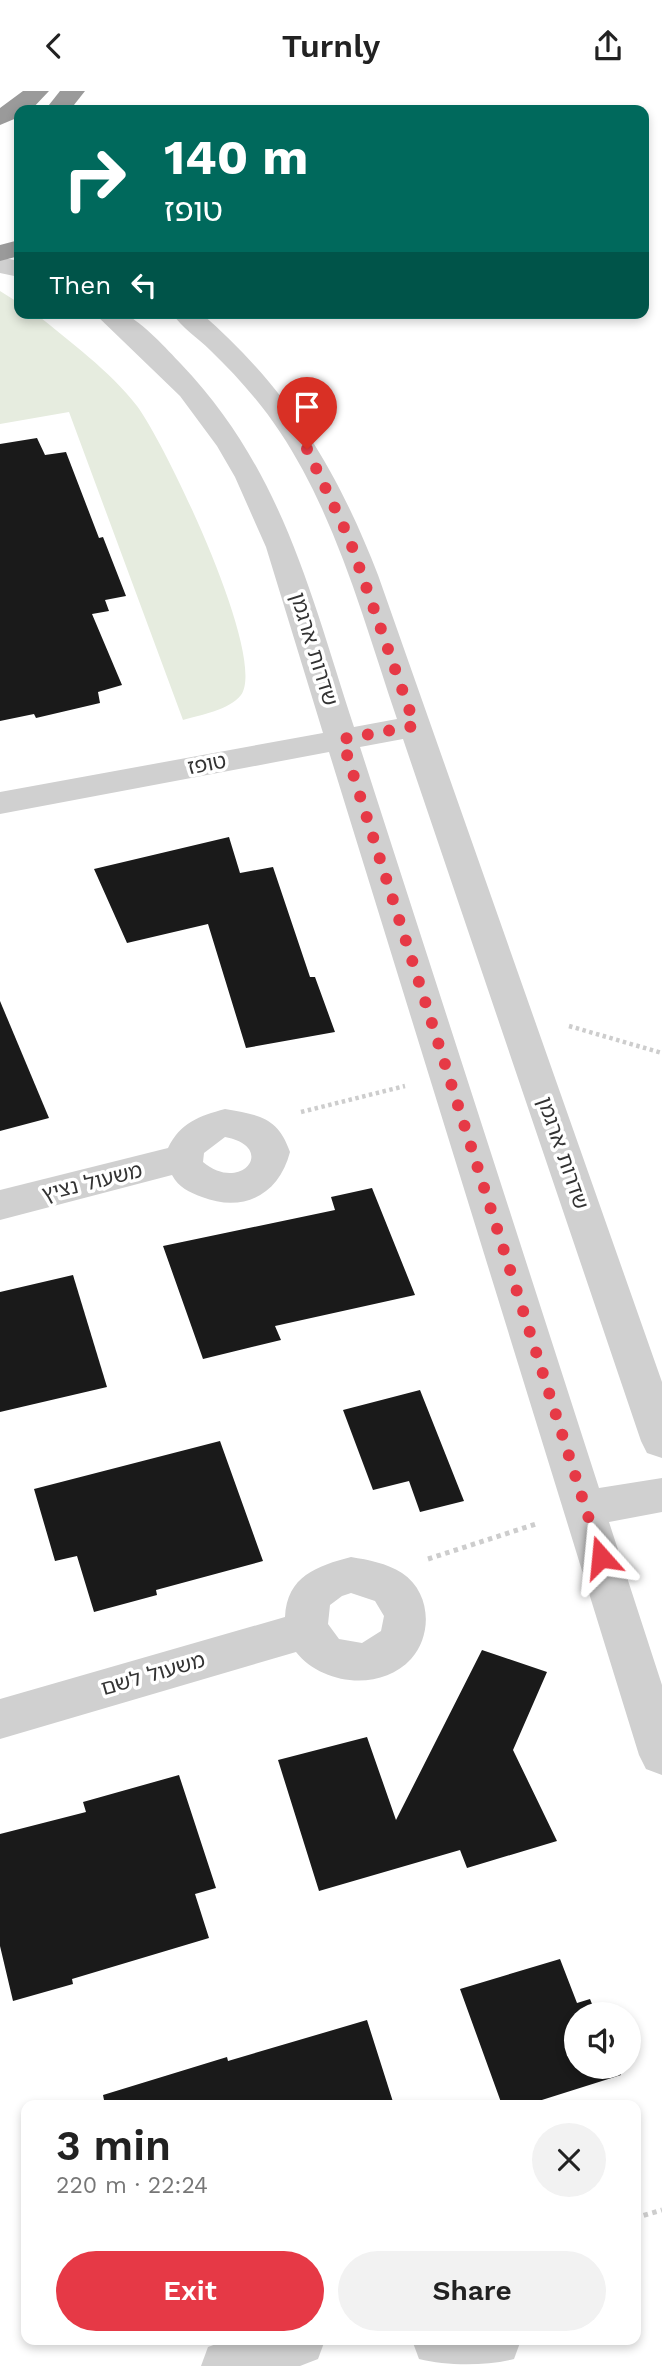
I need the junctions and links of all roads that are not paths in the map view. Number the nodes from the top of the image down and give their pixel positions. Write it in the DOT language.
graph roads {
  1 [pos="37,91"];
  2 [pos="73,91"];
  3 [pos="22,105"];
  4 [pos="61,105"];
  5 [pos="114,319"];
  6 [pos="191,319"];
  7 [pos="415,726"];
  8 [pos="342,739"];
  9 [pos="0,803"];
  10 [pos="185,1158"];
  11 [pos="0,1205"];
  12 [pos="662,1441"];
  13 [pos="662,1495"];
  14 [pos="586,1508"];
  15 [pos="307,1630"];
  16 [pos="0,1719"];
  17 [pos="662,1755"];
  18 [pos="285,2345"];
  19 [pos="453,2345"];
  20 [pos="474,2345"];
  21 [pos="227,2366"];
  1 -- 3 [label="highway"];
  2 -- 4 [label="highway"];
  5 -- 8 [label="street, שדרות ארגמן"];
  6 -- 7 [label="street, שדרות ארגמן"];
  7 -- 8 [label="street, טופז"];
  7 -- 12 [label="street, שדרות ארגמן"];
  8 -- 9 [label="street, טופז"];
  8 -- 14 [label="street, שדרות ארגמן"];
  10 -- 10 [label="street"];
  10 -- 11 [label="street, משעול נציץ"];
  13 -- 14 [label="street"];
  14 -- 17 [label="street, שדרות ארגמן"];
  15 -- 15 [label="street"];
  15 -- 16 [label="street, משעול לשם"];
  18 -- 21 [label="street"];
  19 -- 20 [label="street"];
}
